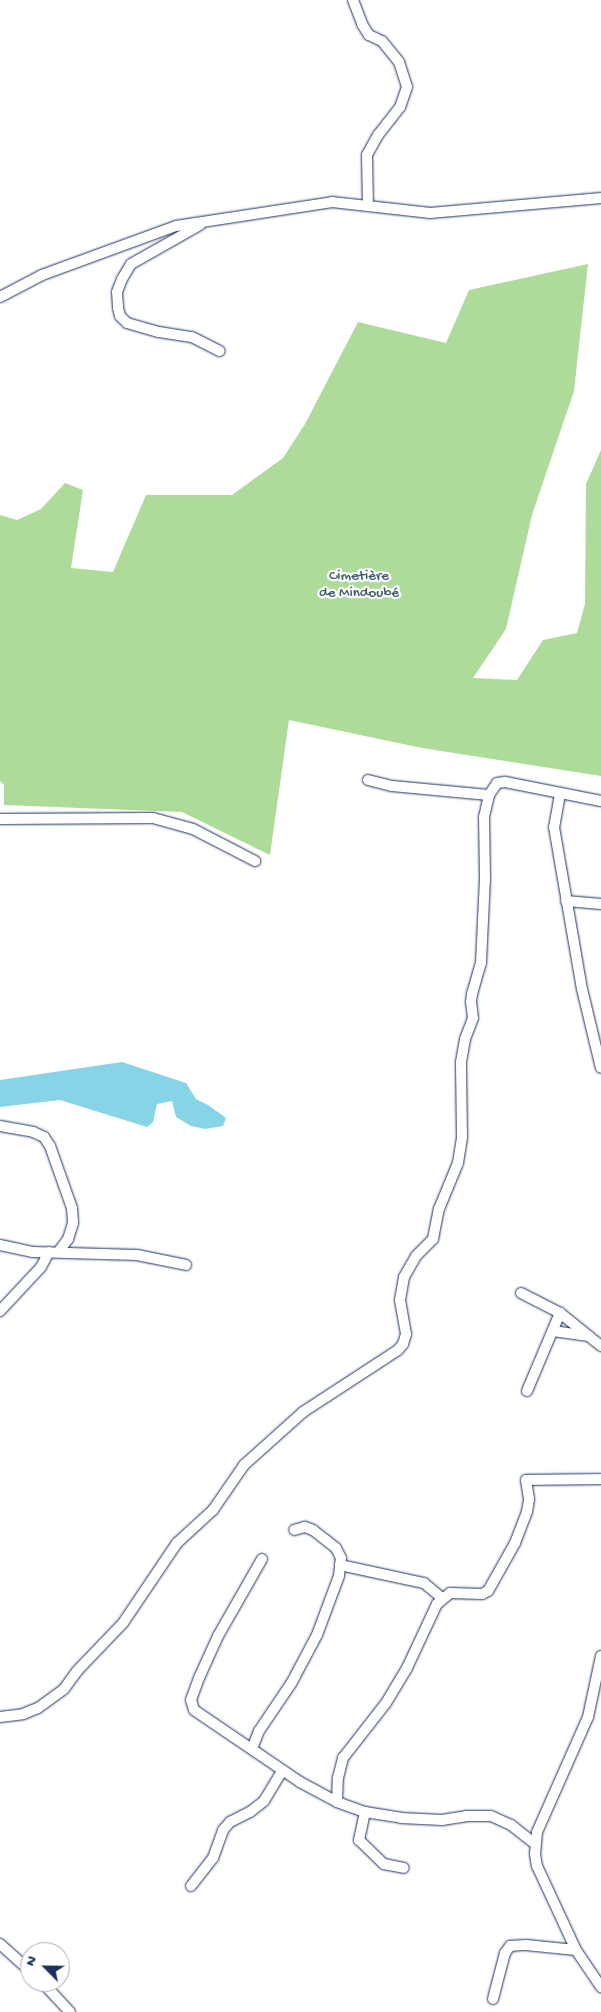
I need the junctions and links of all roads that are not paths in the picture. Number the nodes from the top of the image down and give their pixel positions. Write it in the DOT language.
graph roads {
  1 [pos="354,0"];
  2 [pos="601,198"];
  3 [pos="368,206"];
  4 [pos="207,221"];
  5 [pos="0,297"];
  6 [pos="220,350"];
  7 [pos="368,780"];
  8 [pos="560,794"];
  9 [pos="489,795"];
  10 [pos="601,801"];
  11 [pos="0,819"];
  12 [pos="255,861"];
  13 [pos="566,901"];
  14 [pos="601,904"];
  15 [pos="601,1068"];
  16 [pos="0,1126"];
  17 [pos="0,1245"];
  18 [pos="54,1252"];
  19 [pos="186,1265"];
  20 [pos="520,1293"];
  21 [pos="0,1311"];
  22 [pos="560,1313"];
  23 [pos="553,1331"];
  24 [pos="589,1336"];
  25 [pos="601,1346"];
  26 [pos="527,1391"];
  27 [pos="601,1479"];
  28 [pos="294,1530"];
  29 [pos="262,1559"];
  30 [pos="340,1565"];
  31 [pos="442,1598"];
  32 [pos="601,1656"];
  33 [pos="0,1718"];
  34 [pos="252,1748"];
  35 [pos="282,1771"];
  36 [pos="337,1802"];
  37 [pos="365,1812"];
  38 [pos="535,1844"];
  39 [pos="404,1868"];
  40 [pos="191,1886"];
  41 [pos="0,1944"];
  42 [pos="576,1950"];
  43 [pos="20,1962"];
  44 [pos="601,1987"];
  45 [pos="51,1992"];
  46 [pos="493,1999"];
  47 [pos="70,2012"];
  1 -- 3 [label="street"];
  2 -- 3 [label="street"];
  3 -- 4 [label="street"];
  4 -- 5 [label="street"];
  4 -- 6 [label="street"];
  7 -- 9 [label="street"];
  8 -- 9 [label="street"];
  8 -- 10 [label="street"];
  8 -- 13 [label="street"];
  9 -- 33 [label="street"];
  11 -- 12 [label="street"];
  13 -- 14 [label="street"];
  13 -- 15 [label="street"];
  16 -- 18 [label="street"];
  17 -- 18 [label="street"];
  18 -- 19 [label="street"];
  18 -- 21 [label="street"];
  20 -- 22 [label="street"];
  22 -- 23 [label="street"];
  22 -- 24 [label="street"];
  23 -- 24 [label="street"];
  23 -- 26 [label="street"];
  24 -- 25 [label="street"];
  27 -- 31 [label="street"];
  28 -- 30 [label="street"];
  29 -- 34 [label="street"];
  30 -- 31 [label="street"];
  30 -- 34 [label="street"];
  31 -- 36 [label="street"];
  32 -- 38 [label="street"];
  34 -- 35 [label="street"];
  35 -- 36 [label="street"];
  35 -- 40 [label="street"];
  36 -- 37 [label="street"];
  37 -- 38 [label="street"];
  37 -- 39 [label="street"];
  38 -- 42 [label="street"];
  41 -- 43 [label="street"];
  42 -- 44 [label="street"];
  42 -- 46 [label="street"];
  45 -- 47 [label="street"];
}
